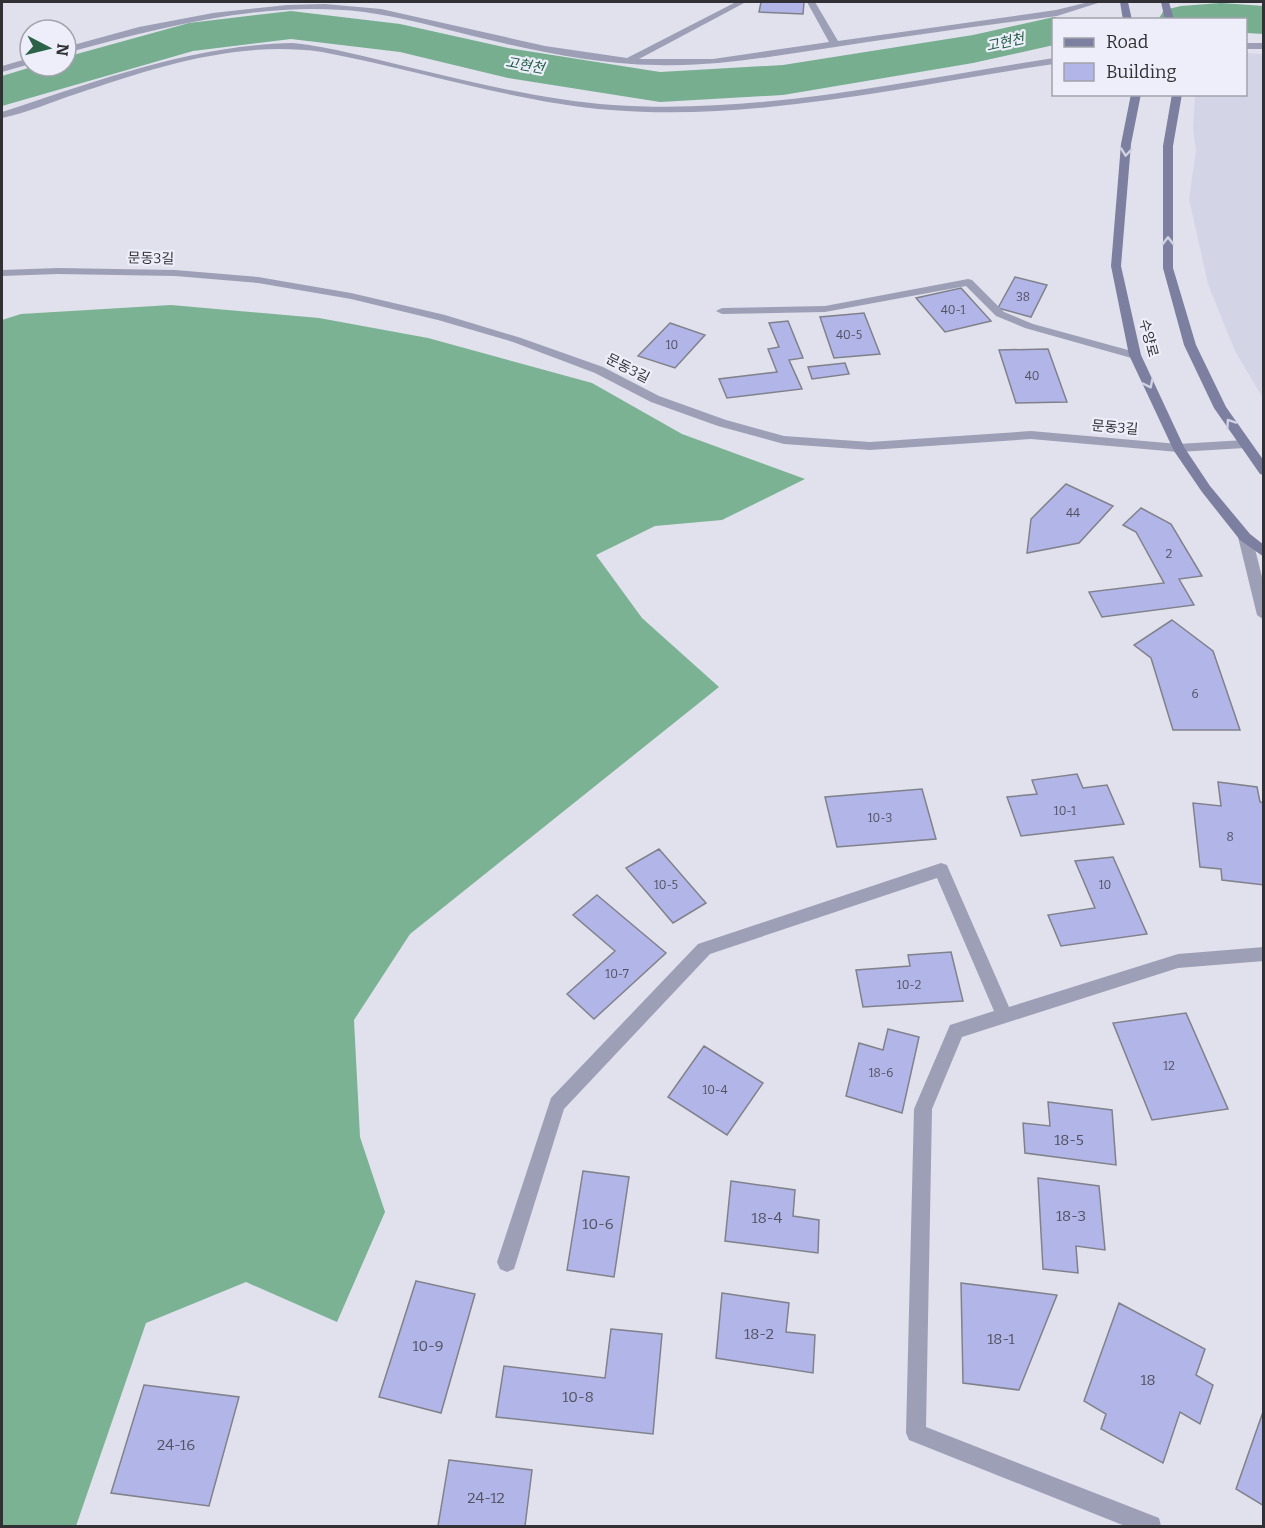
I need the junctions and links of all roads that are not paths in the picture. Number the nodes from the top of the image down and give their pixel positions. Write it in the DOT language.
graph roads {
  1 [pos="742,2"];
  2 [pos="811,2"];
  3 [pos="1097,2"];
  4 [pos="1124,2"];
  5 [pos="1165,2"];
  6 [pos="1128,18"];
  7 [pos="1169,18"];
  8 [pos="835,44"];
  9 [pos="78,46"];
  10 [pos="1247,46"];
  11 [pos="1263,46"];
  12 [pos="627,61"];
  13 [pos="1052,61"];
  14 [pos="18,64"];
  15 [pos="2,69"];
  16 [pos="1136,96"];
  17 [pos="1177,96"];
  18 [pos="2,115"];
  19 [pos="2,273"];
  20 [pos="722,310"];
  21 [pos="1135,355"];
  22 [pos="1245,444"];
  23 [pos="1178,448"];
  24 [pos="1263,471"];
  25 [pos="1245,537"];
  26 [pos="1263,553"];
  27 [pos="1263,615"];
  28 [pos="1263,954"];
  29 [pos="1005,1016"];
  30 [pos="507,1262"];
  31 [pos="1151,1527"];
  1 -- 12 [label="street"];
  2 -- 8 [label="street"];
  3 -- 8 [label="street"];
  4 -- 6 [label="street"];
  5 -- 7 [label="street"];
  8 -- 12 [label="street"];
  9 -- 12 [label="street"];
  10 -- 11 [label="street"];
  13 -- 18 [label="street"];
  14 -- 15 [label="street"];
  16 -- 21 [label="street, 수양로, one-way"];
  22 -- 17 [label="street, one-way"];
  19 -- 23 [label="street, 문동3길"];
  20 -- 21 [label="street"];
  21 -- 23 [label="street, 수양로, one-way"];
  22 -- 23 [label="street, 문동3길"];
  22 -- 24 [label="street"];
  23 -- 25 [label="street, 수양로"];
  25 -- 26 [label="street, 수양로"];
  25 -- 27 [label="street"];
  28 -- 29 [label="street"];
  29 -- 30 [label="street"];
  29 -- 31 [label="street"];
}
